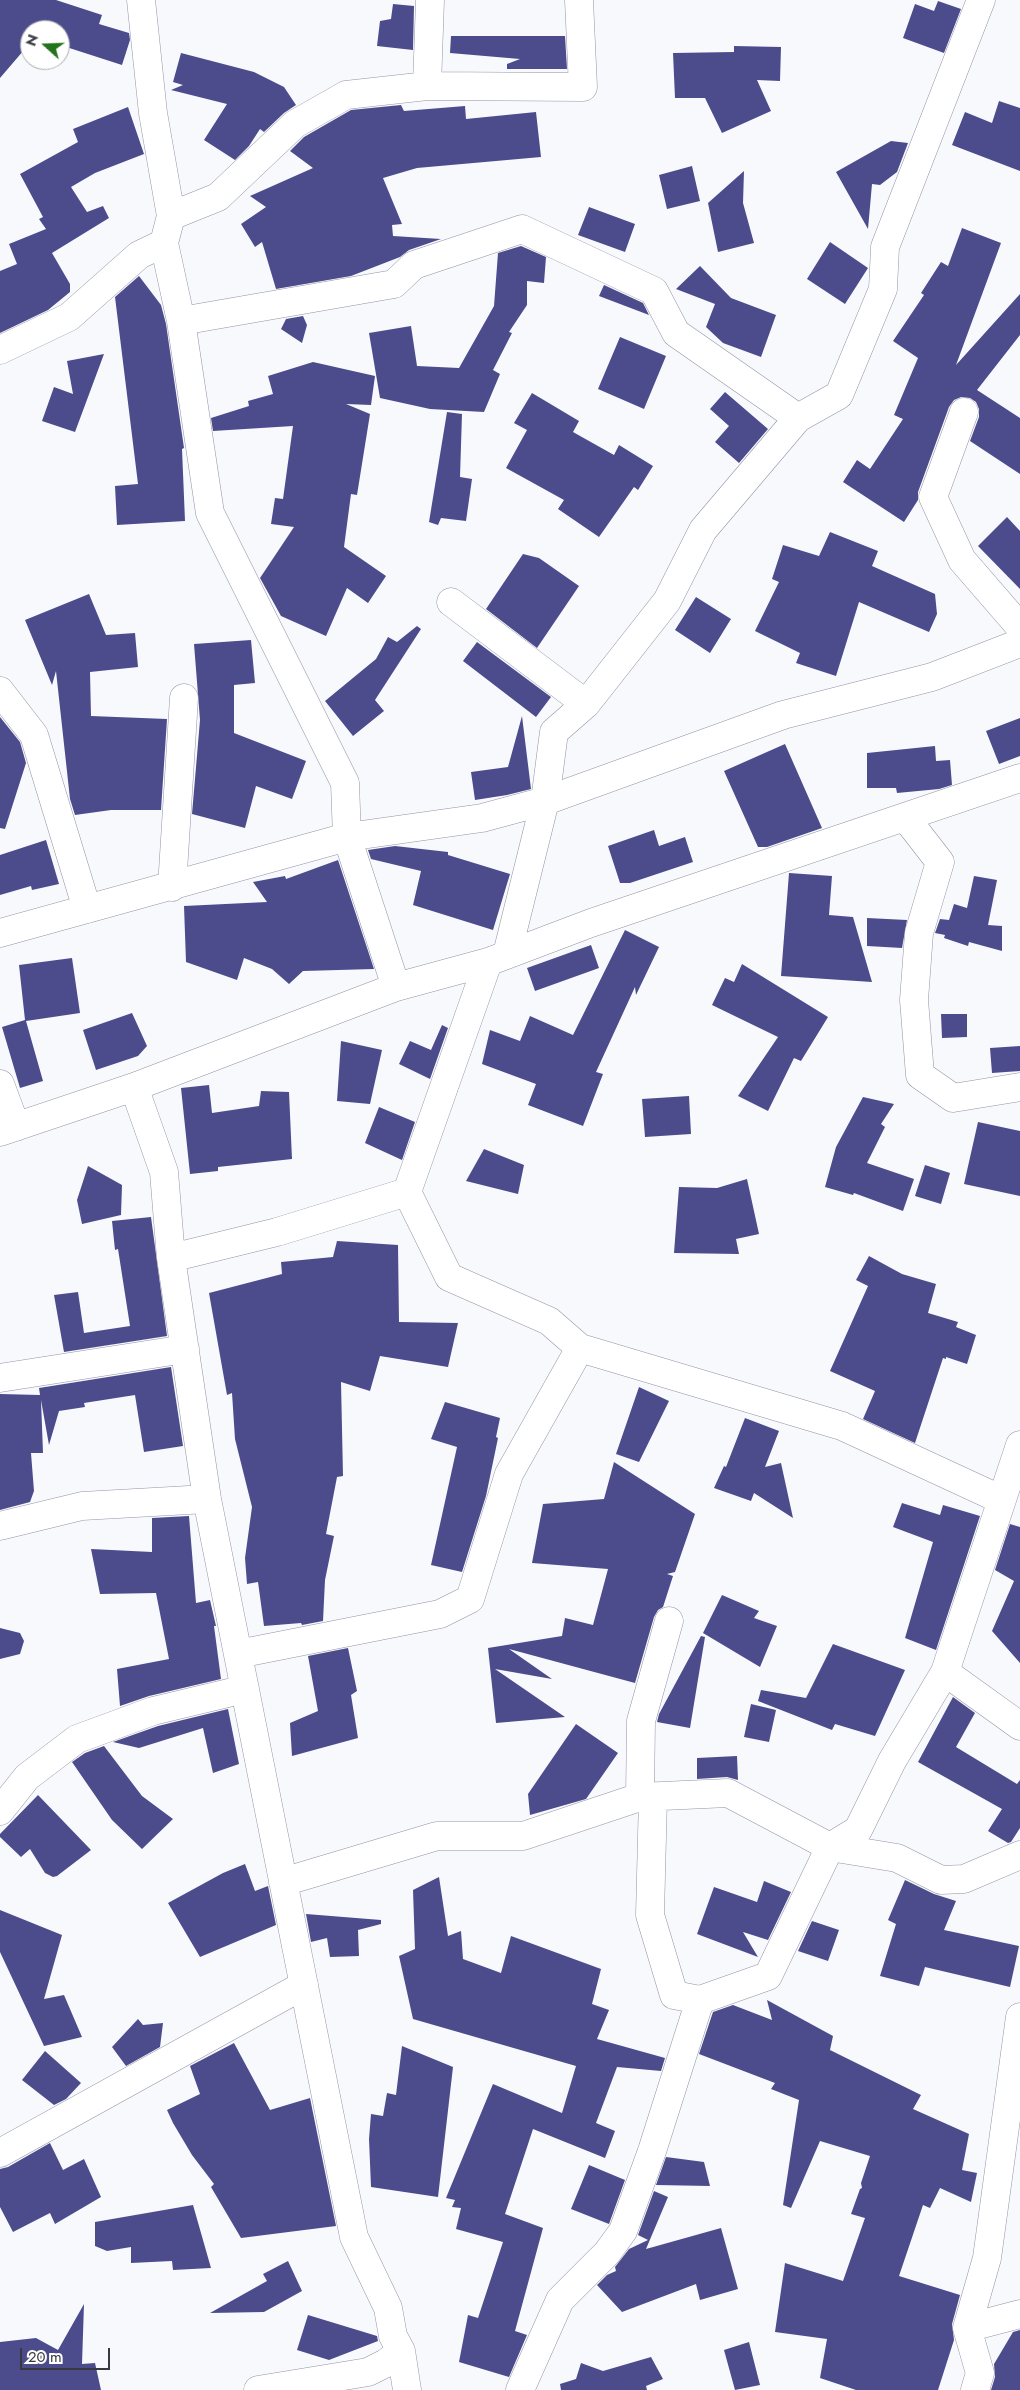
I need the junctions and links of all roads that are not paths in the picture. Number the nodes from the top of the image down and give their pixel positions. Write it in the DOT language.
graph roads {
  1 [pos="141,0"];
  2 [pos="430,0"];
  3 [pos="579,0"];
  4 [pos="981,0"];
  5 [pos="427,86"];
  6 [pos="171,216"];
  7 [pos="164,243"];
  8 [pos="181,321"];
  9 [pos="0,350"];
  10 [pos="964,412"];
  11 [pos="798,418"];
  12 [pos="451,602"];
  13 [pos="1020,628"];
  14 [pos="1020,644"];
  15 [pos="0,692"];
  16 [pos="184,698"];
  17 [pos="586,704"];
  18 [pos="1020,778"];
  19 [pos="545,801"];
  20 [pos="905,817"];
  21 [pos="347,837"];
  22 [pos="172,887"];
  23 [pos="86,909"];
  24 [pos="0,933"];
  25 [pos="498,958"];
  26 [pos="396,987"];
  27 [pos="0,1084"];
  28 [pos="134,1087"];
  29 [pos="1020,1087"];
  30 [pos="8,1129"];
  31 [pos="407,1192"];
  32 [pos="171,1258"];
  33 [pos="580,1348"];
  34 [pos="185,1349"];
  35 [pos="0,1378"];
  36 [pos="1020,1445"];
  37 [pos="207,1499"];
  38 [pos="1002,1500"];
  39 [pos="0,1526"];
  40 [pos="669,1621"];
  41 [pos="238,1654"];
  42 [pos="945,1672"];
  43 [pos="245,1689"];
  44 [pos="1020,1726"];
  45 [pos="646,1797"];
  46 [pos="0,1811"];
  47 [pos="830,1847"];
  48 [pos="1020,1855"];
  49 [pos="283,1882"];
  50 [pos="304,1985"];
  51 [pos="700,2000"];
  52 [pos="1020,2017"];
  53 [pos="0,2153"];
  54 [pos="1020,2314"];
  55 [pos="967,2328"];
  56 [pos="400,2351"];
  57 [pos="258,2390"];
  58 [pos="407,2390"];
  59 [pos="520,2390"];
  60 [pos="975,2390"];
  1 -- 6 [label="street"];
  2 -- 5 [label="street"];
  3 -- 5 [label="street"];
  4 -- 11 [label="street"];
  5 -- 6 [label="street"];
  6 -- 7 [label="street"];
  7 -- 8 [label="street"];
  7 -- 9 [label="street"];
  8 -- 11 [label="street"];
  8 -- 21 [label="street"];
  10 -- 13 [label="street"];
  11 -- 17 [label="street"];
  12 -- 17 [label="street"];
  14 -- 19 [label="street"];
  15 -- 23 [label="street"];
  16 -- 22 [label="street"];
  17 -- 19 [label="street"];
  18 -- 20 [label="street"];
  19 -- 21 [label="street"];
  19 -- 25 [label="street"];
  20 -- 25 [label="street"];
  20 -- 29 [label="street"];
  21 -- 22 [label="street"];
  21 -- 26 [label="street"];
  22 -- 23 [label="street"];
  23 -- 24 [label="street"];
  25 -- 26 [label="street"];
  25 -- 31 [label="street"];
  26 -- 28 [label="street"];
  27 -- 30 [label="street"];
  28 -- 30 [label="street"];
  28 -- 32 [label="street"];
  31 -- 32 [label="street"];
  31 -- 33 [label="street"];
  32 -- 34 [label="street"];
  33 -- 38 [label="street"];
  33 -- 41 [label="street"];
  34 -- 35 [label="street"];
  34 -- 37 [label="street"];
  36 -- 38 [label="street"];
  37 -- 39 [label="street"];
  37 -- 41 [label="street"];
  38 -- 42 [label="street"];
  40 -- 45 [label="street"];
  41 -- 43 [label="street"];
  42 -- 44 [label="street"];
  42 -- 47 [label="street"];
  43 -- 46 [label="street"];
  43 -- 49 [label="street"];
  45 -- 47 [label="street"];
  45 -- 49 [label="street"];
  45 -- 51 [label="street"];
  47 -- 48 [label="street"];
  47 -- 51 [label="street"];
  49 -- 50 [label="street"];
  50 -- 53 [label="street"];
  50 -- 56 [label="street"];
  51 -- 59 [label="street"];
  52 -- 55 [label="street"];
  54 -- 55 [label="street"];
  55 -- 60 [label="street"];
  56 -- 57 [label="street"];
  56 -- 58 [label="street"];
}
